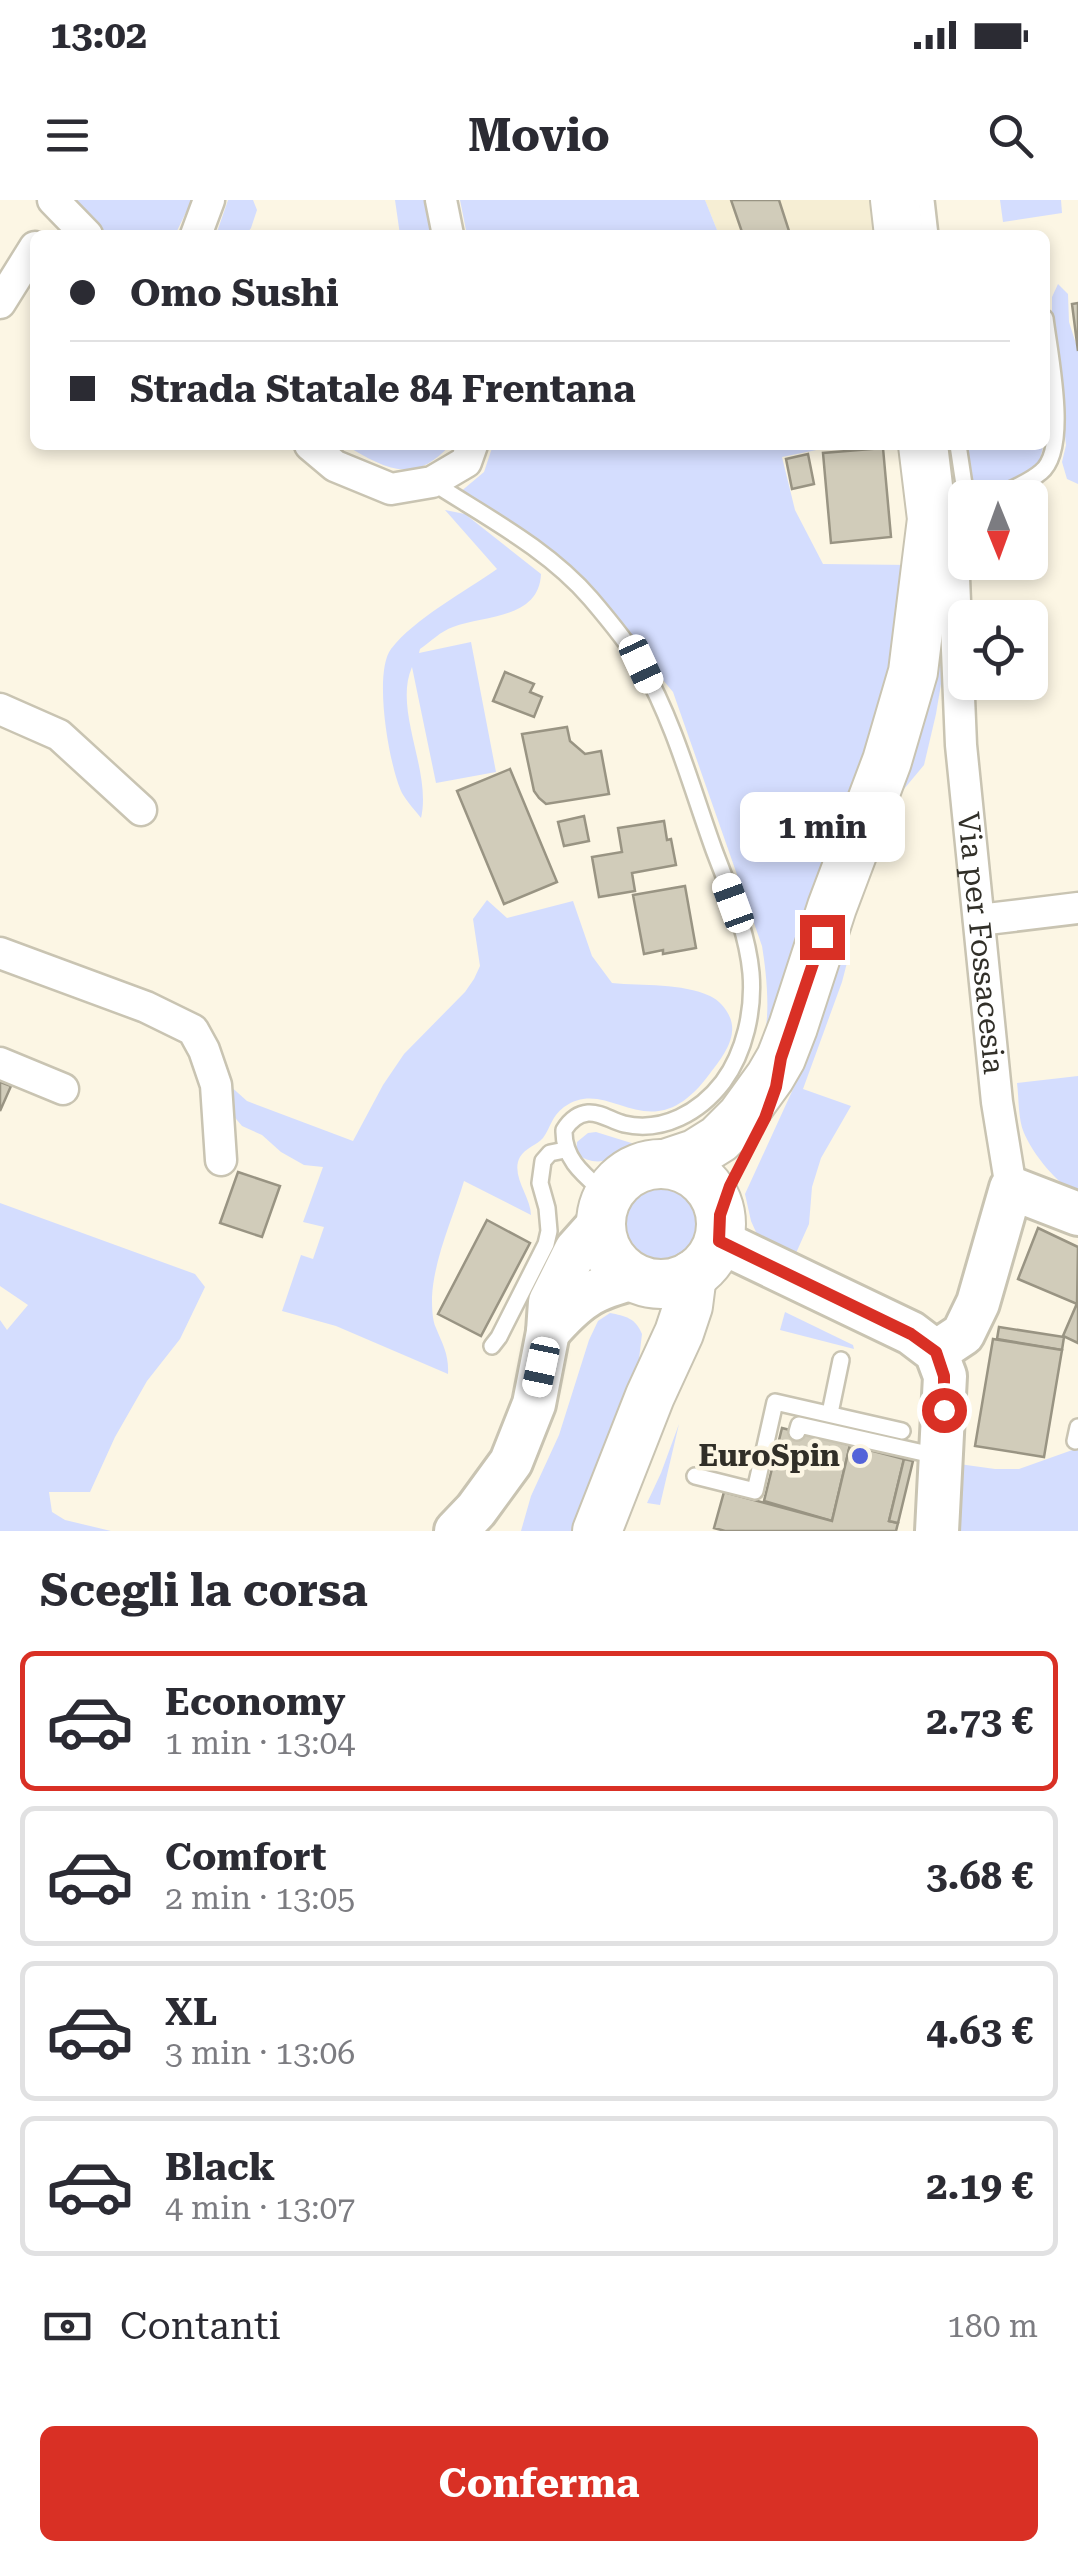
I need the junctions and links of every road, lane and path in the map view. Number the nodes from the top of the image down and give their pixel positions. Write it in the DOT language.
graph roads {
  1 [pos="210,200"];
  2 [pos="442,200"];
  3 [pos="895,200"];
  4 [pos="926,200"];
  5 [pos="56,204"];
  6 [pos="45,230"];
  7 [pos="82,230"];
  8 [pos="198,230"];
  9 [pos="447,230"];
  10 [pos="898,230"];
  11 [pos="929,230"];
  12 [pos="30,256"];
  13 [pos="0,303"];
  14 [pos="1050,359"];
  15 [pos="316,450"];
  16 [pos="470,450"];
  17 [pos="926,450"];
  18 [pos="959,450"];
  19 [pos="964,480"];
  20 [pos="1028,480"];
  21 [pos="432,482"];
  22 [pos="948,501"];
  23 [pos="948,521"];
  24 [pos="952,580"];
  25 [pos="0,708"];
  26 [pos="141,810"];
  27 [pos="1078,908"];
  28 [pos="979,920"];
  29 [pos="0,953"];
  30 [pos="781,1058"];
  31 [pos="0,1063"];
  32 [pos="63,1089"];
  33 [pos="565,1150"];
  34 [pos="221,1160"];
  35 [pos="666,1164"];
  36 [pos="1011,1188"];
  37 [pos="605,1209"];
  38 [pos="1078,1214"];
  39 [pos="683,1258"];
  40 [pos="548,1332"];
  41 [pos="924,1343"];
  42 [pos="492,1346"];
  43 [pos="842,1360"];
  44 [pos="830,1413"];
  45 [pos="902,1430"];
  46 [pos="797,1432"];
  47 [pos="941,1456"];
  48 [pos="695,1476"];
  49 [pos="456,1531"];
  50 [pos="597,1531"];
  51 [pos="937,1531"];
  1 -- 8 [label="street"];
  2 -- 9 [label="street"];
  3 -- 10 [label="main road"];
  4 -- 11 [label="lane"];
  5 -- 6 [label="street"];
  5 -- 7 [label="street"];
  12 -- 13 [label="street"];
  14 -- 20 [label="lane"];
  15 -- 21 [label="street"];
  16 -- 21 [label="street"];
  17 -- 22 [label="main road"];
  18 -- 19 [label="lane"];
  21 -- 33 [label="lane"];
  23 -- 30 [label="main road"];
  24 -- 28 [label="street, Via per Fossacesia"];
  25 -- 26 [label="street"];
  27 -- 28 [label="street"];
  28 -- 36 [label="street, Via per Fossacesia"];
  29 -- 34 [label="street"];
  30 -- 35 [label="main road"];
  30 -- 39 [label="main road"];
  31 -- 32 [label="street"];
  33 -- 37 [label="lane"];
  33 -- 42 [label="lane"];
  35 -- 37 [label="main road"];
  35 -- 39 [label="main road"];
  36 -- 38 [label="street"];
  36 -- 41 [label="street, Via per Fossacesia"];
  37 -- 39 [label="main road"];
  37 -- 40 [label="street"];
  39 -- 40 [label="street"];
  39 -- 41 [label="street"];
  39 -- 50 [label="main road"];
  40 -- 49 [label="street"];
  41 -- 47 [label="street"];
  43 -- 44 [label="lane"];
  44 -- 45 [label="lane"];
  44 -- 48 [label="lane"];
  46 -- 47 [label="lane"];
  47 -- 51 [label="street"];
}
